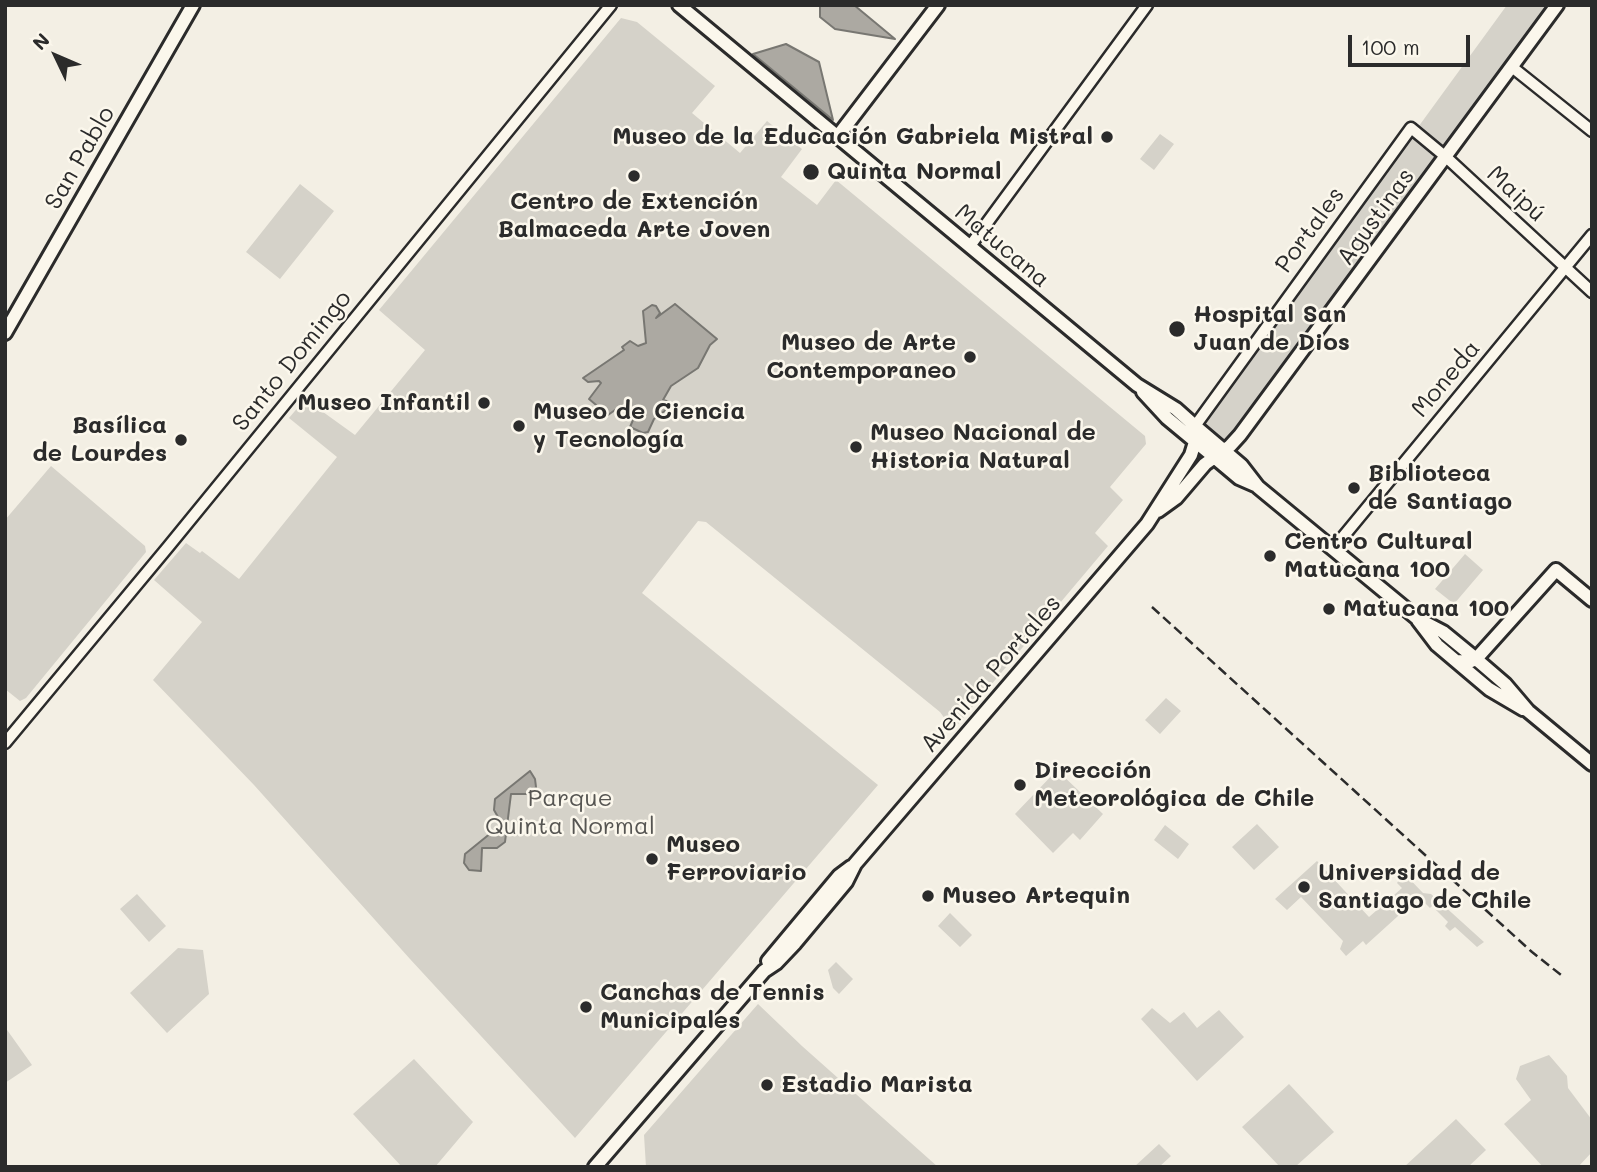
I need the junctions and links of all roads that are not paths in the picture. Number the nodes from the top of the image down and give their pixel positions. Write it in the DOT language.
graph roads {
  1 [pos="193,5"];
  2 [pos="611,5"];
  3 [pos="679,5"];
  4 [pos="938,5"];
  5 [pos="1147,5"];
  6 [pos="1557,5"];
  7 [pos="1511,67"];
  8 [pos="1411,128"];
  9 [pos="1592,131"];
  10 [pos="838,136"];
  11 [pos="1446,156"];
  12 [pos="1592,235"];
  13 [pos="970,246"];
  14 [pos="1565,268"];
  15 [pos="1592,292"];
  16 [pos="5,333"];
  17 [pos="1137,385"];
  18 [pos="1195,426"];
  19 [pos="1195,442"];
  20 [pos="1219,454"];
  21 [pos="1157,511"];
  22 [pos="1333,549"];
  23 [pos="1592,600"];
  24 [pos="1418,619"];
  25 [pos="1476,659"];
  26 [pos="1457,662"];
  27 [pos="1528,711"];
  28 [pos="5,743"];
  29 [pos="1592,764"];
  30 [pos="594,1167"];
  1 -- 16 [label="main road, San Pablo"];
  2 -- 28 [label="street, Santo Domingo"];
  3 -- 10 [label="main road, Matucana"];
  4 -- 10 [label="main road"];
  5 -- 13 [label="street"];
  6 -- 7 [label="main road, Agustinas"];
  7 -- 9 [label="street"];
  7 -- 11 [label="main road, Agustinas"];
  8 -- 11 [label="street, Maipú"];
  8 -- 18 [label="street, Portales"];
  10 -- 13 [label="main road, Matucana"];
  11 -- 14 [label="street, Maipú"];
  11 -- 20 [label="main road, Agustinas"];
  12 -- 14 [label="street, Moneda"];
  13 -- 17 [label="main road, Matucana"];
  14 -- 15 [label="street, Maipú"];
  14 -- 22 [label="street, Moneda"];
  17 -- 18 [label="main road, Matucana"];
  17 -- 19 [label="main road, Matucana"];
  18 -- 19 [label="main road, Avenida Portales"];
  18 -- 20 [label="main road, Matucana"];
  19 -- 20 [label="main road, Matucana"];
  19 -- 21 [label="main road, Avenida Portales"];
  20 -- 21 [label="main road, Avenida Portales"];
  20 -- 22 [label="main road, Matucana"];
  21 -- 30 [label="main road, Avenida Portales"];
  22 -- 24 [label="main road, Matucana"];
  23 -- 25 [label="main road"];
  24 -- 25 [label="main road, Matucana"];
  24 -- 26 [label="main road, Matucana"];
  25 -- 26 [label="main road"];
  25 -- 27 [label="main road, Matucana"];
  26 -- 27 [label="main road, Matucana"];
  27 -- 29 [label="main road, Matucana"];
}
